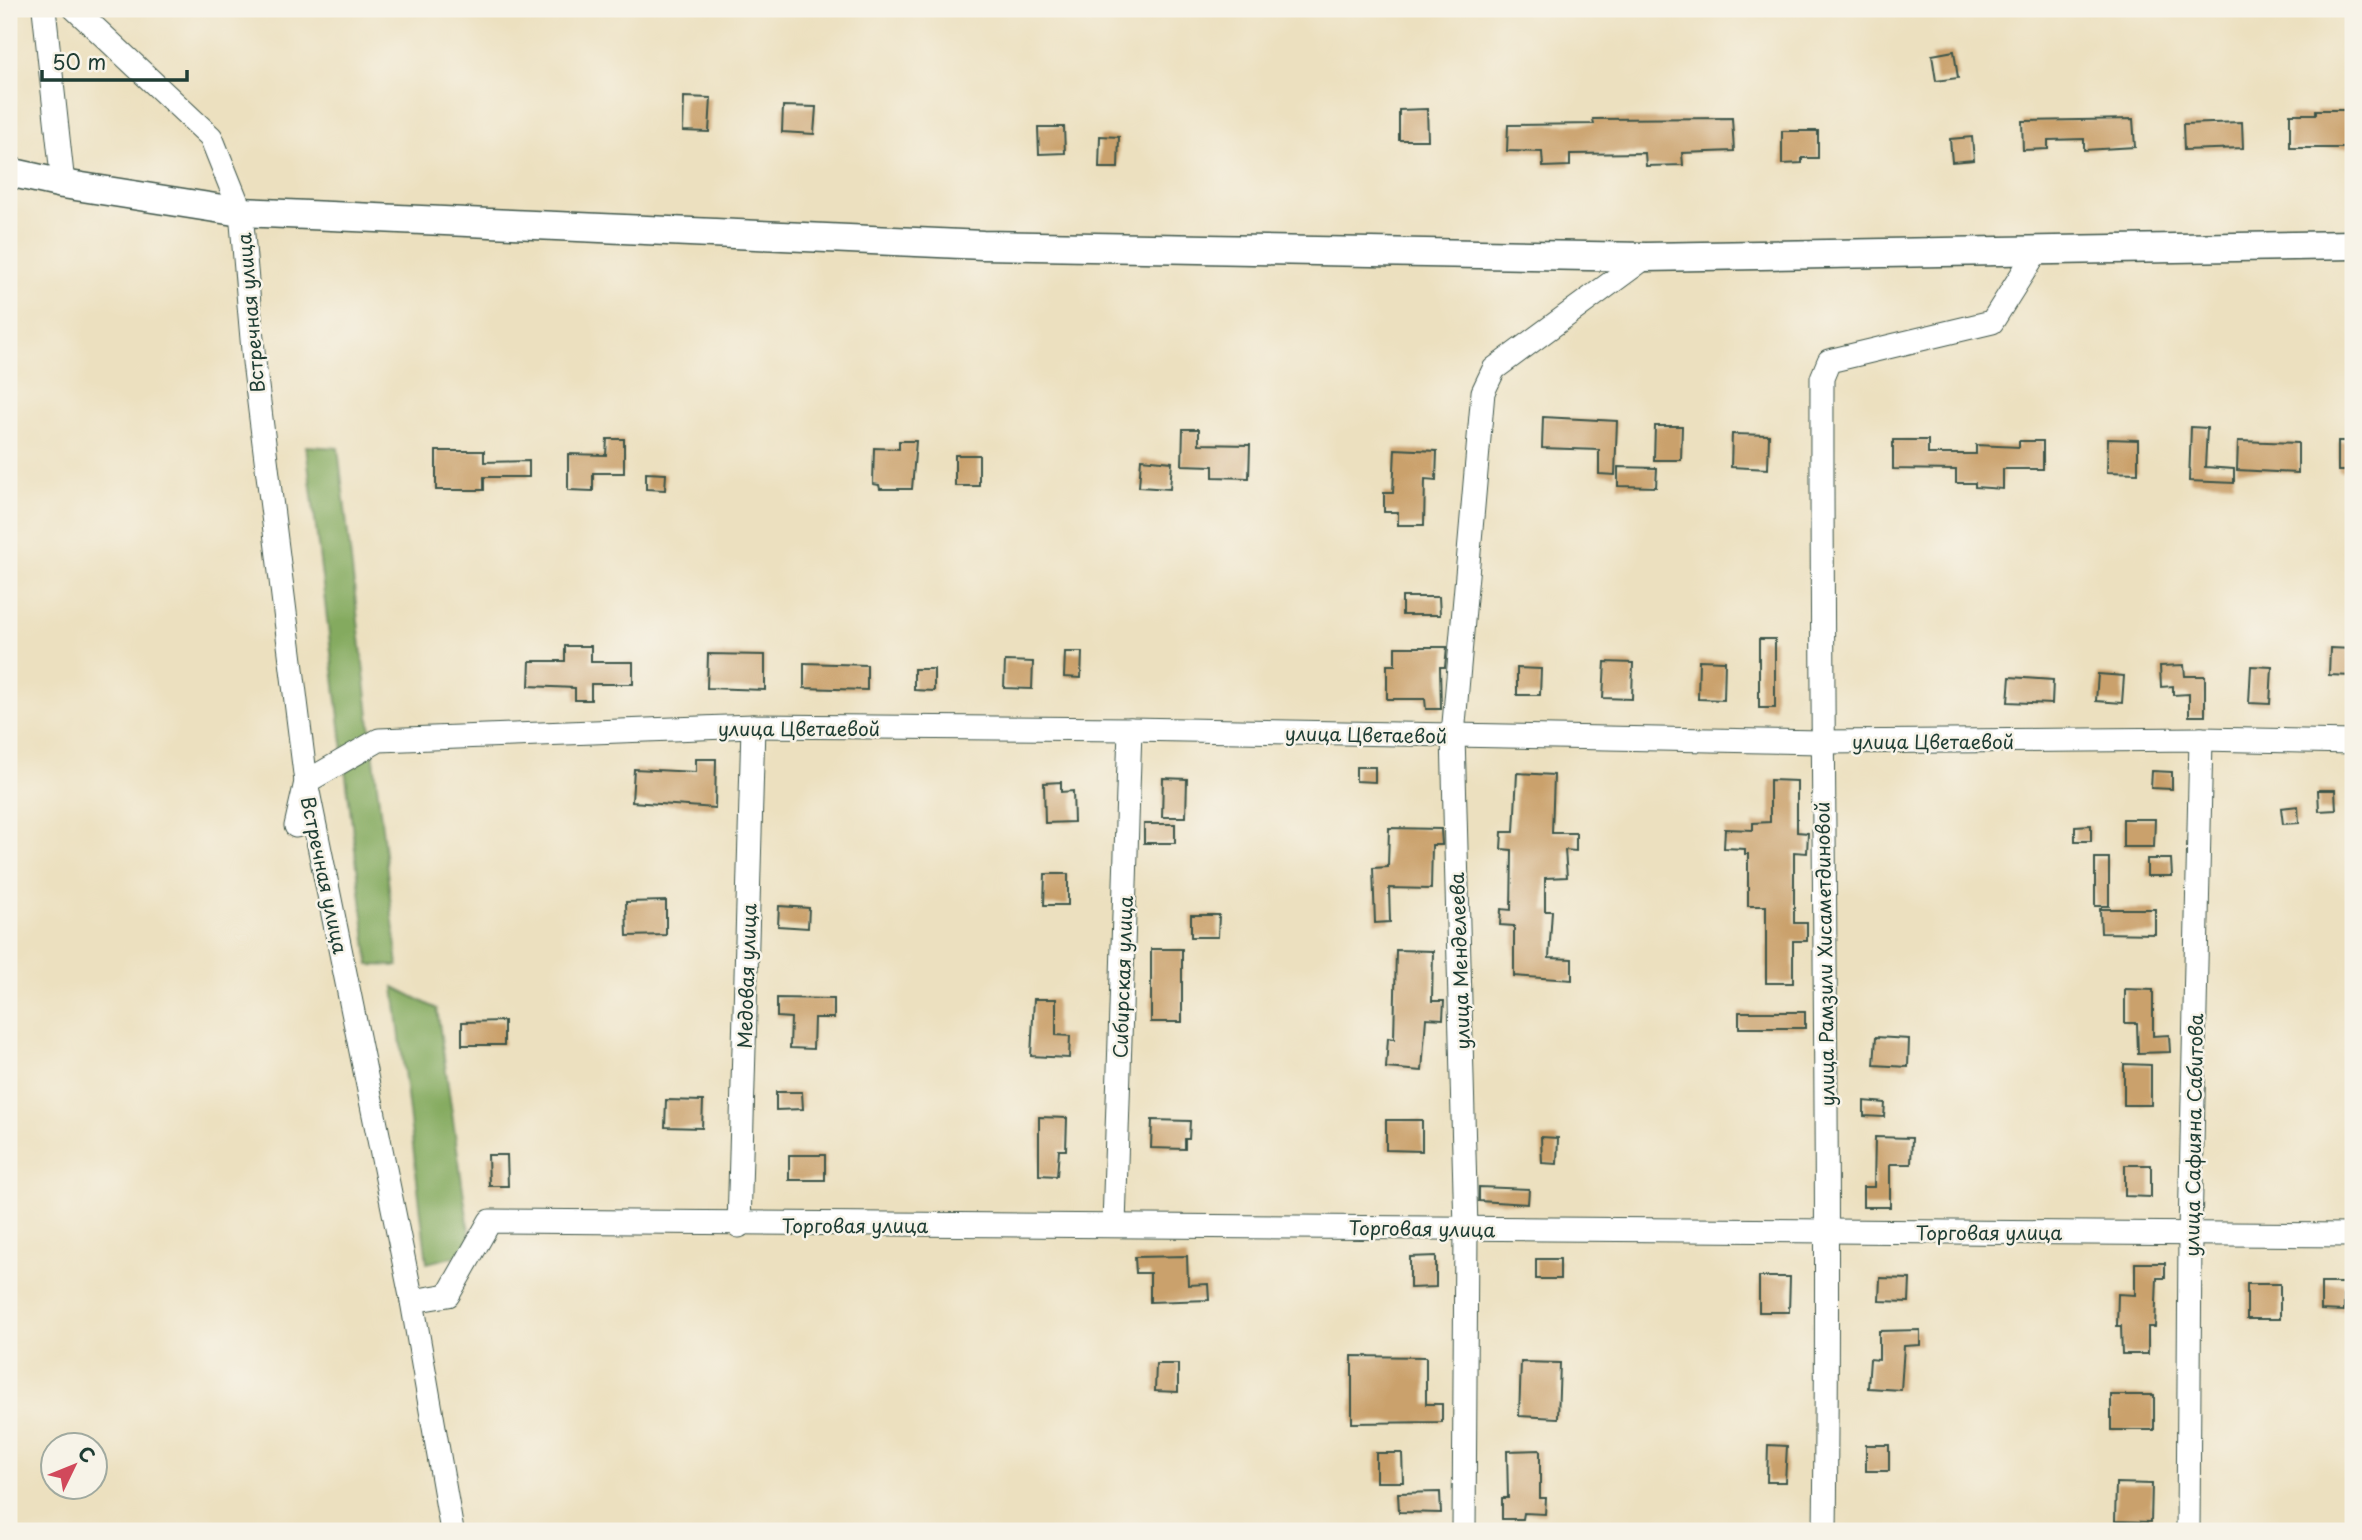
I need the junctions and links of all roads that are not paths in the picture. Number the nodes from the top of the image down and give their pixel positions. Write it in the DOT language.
graph roads {
  1 [pos="44,9"];
  2 [pos="75,9"];
  3 [pos="9,172"];
  4 [pos="63,184"];
  5 [pos="241,212"];
  6 [pos="2353,245"];
  7 [pos="2038,249"];
  8 [pos="1646,257"];
  9 [pos="753,726"];
  10 [pos="1130,729"];
  11 [pos="1453,735"];
  12 [pos="2201,739"];
  13 [pos="1821,742"];
  14 [pos="2353,742"];
  15 [pos="306,782"];
  16 [pos="296,826"];
  17 [pos="1114,1225"];
  18 [pos="739,1226"];
  19 [pos="1466,1229"];
  20 [pos="1829,1230"];
  21 [pos="2190,1233"];
  22 [pos="2353,1235"];
  23 [pos="412,1301"];
  24 [pos="452,1531"];
  25 [pos="1464,1531"];
  26 [pos="1825,1531"];
  27 [pos="2188,1531"];
  1 -- 4 [label="street"];
  2 -- 5 [label="street, Встречная улица"];
  3 -- 4 [label="street"];
  4 -- 5 [label="street"];
  5 -- 8 [label="street"];
  5 -- 15 [label="street, Встречная улица"];
  6 -- 7 [label="street"];
  7 -- 8 [label="street"];
  7 -- 13 [label="street, улица Рамзили Хисаметдиновой"];
  8 -- 11 [label="street, улица Менделеева"];
  9 -- 10 [label="street, улица Цветаевой"];
  9 -- 15 [label="street, улица Цветаевой"];
  9 -- 18 [label="street, Медовая улица"];
  10 -- 11 [label="street, улица Цветаевой"];
  10 -- 17 [label="street, Сибирская улица"];
  11 -- 13 [label="street, улица Цветаевой"];
  11 -- 19 [label="street, улица Менделеева"];
  12 -- 13 [label="street, улица Цветаевой"];
  12 -- 14 [label="street, улица Цветаевой"];
  12 -- 21 [label="street, улица Сафияна Сабитова"];
  13 -- 20 [label="street, улица Рамзили Хисаметдиновой"];
  15 -- 16 [label="street"];
  15 -- 23 [label="street, Встречная улица"];
  17 -- 18 [label="street, Торговая улица"];
  17 -- 19 [label="street, Торговая улица"];
  18 -- 23 [label="street, Торговая улица"];
  19 -- 20 [label="street, Торговая улица"];
  19 -- 25 [label="street, улица Менделеева"];
  20 -- 21 [label="street, Торговая улица"];
  20 -- 26 [label="street, улица Рамзили Хисаметдиновой"];
  21 -- 22 [label="street, Торговая улица"];
  21 -- 27 [label="street, улица Сафияна Сабитова"];
  23 -- 24 [label="street, Встречная улица"];
}
